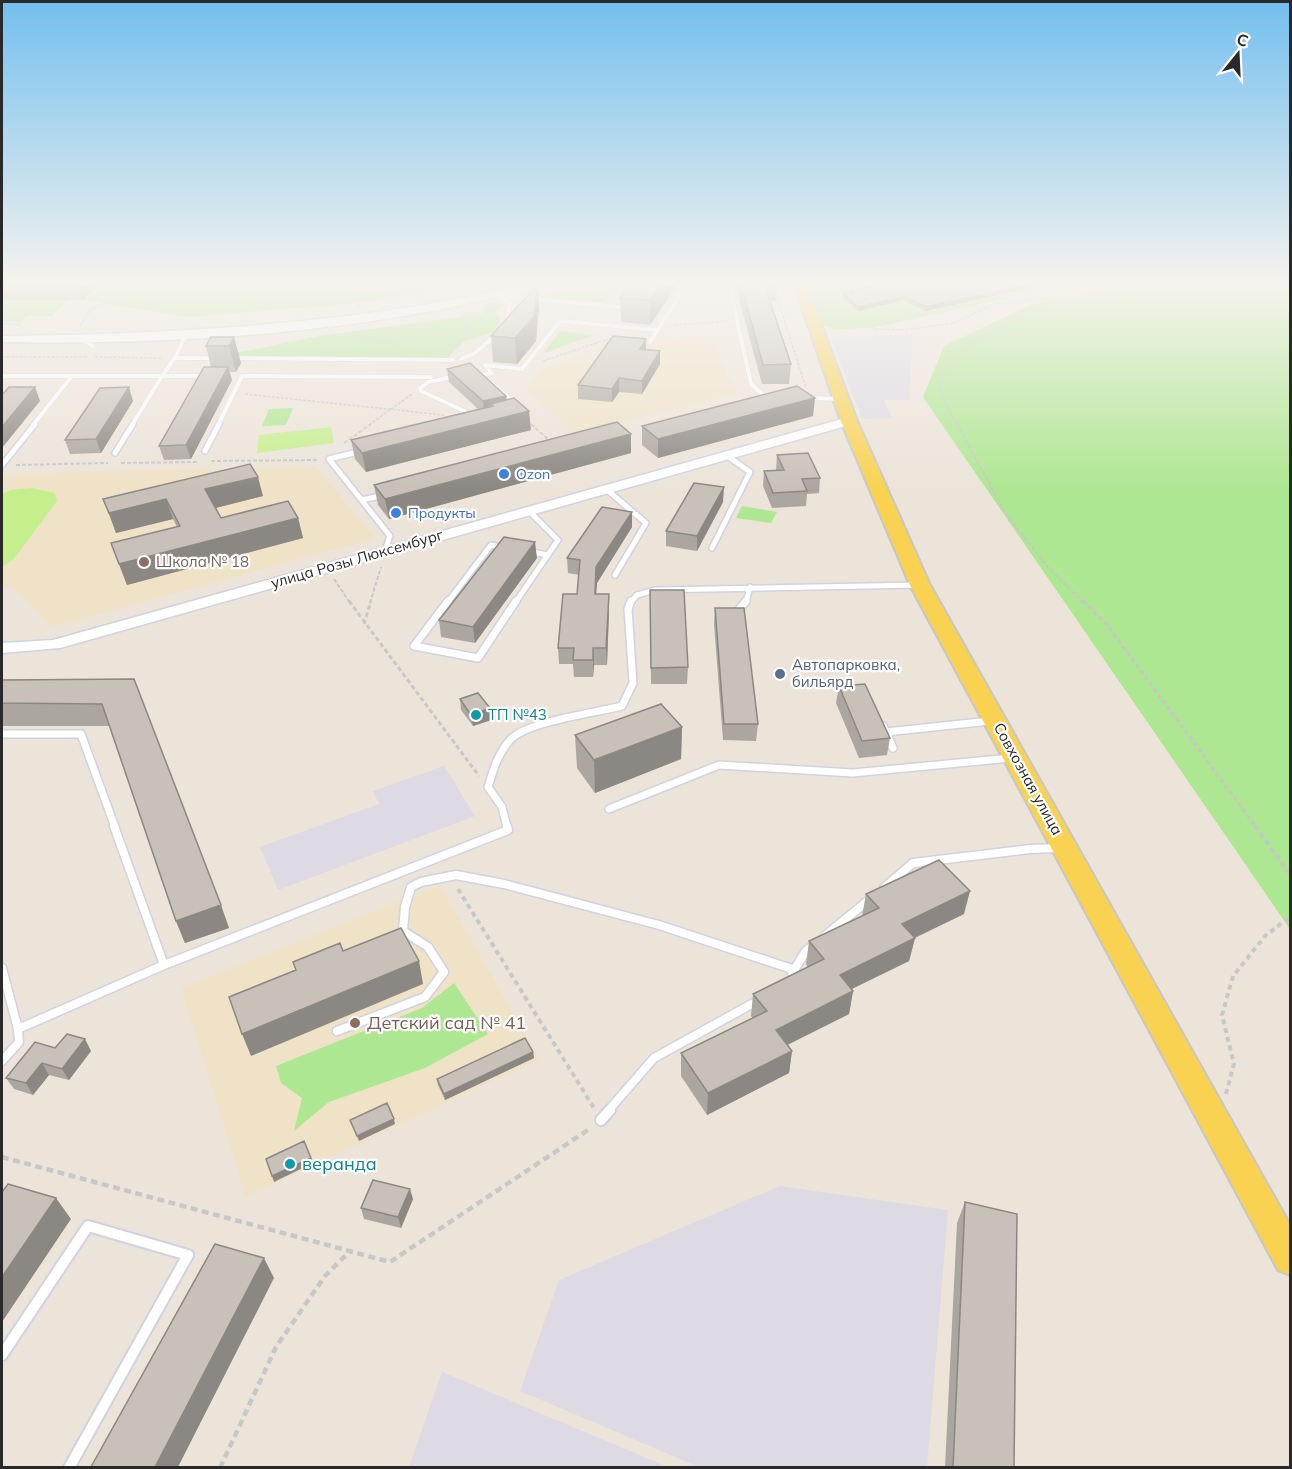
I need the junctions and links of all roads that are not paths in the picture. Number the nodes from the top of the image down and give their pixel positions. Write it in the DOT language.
graph roads {
  1 [pos="177,353"];
  2 [pos="474,353"];
  3 [pos="535,353"];
  4 [pos="744,353"];
  5 [pos="824,353"];
  6 [pos="175,358"];
  7 [pos="493,358"];
  8 [pos="461,359"];
  9 [pos="453,360"];
  10 [pos="485,365"];
  11 [pos="2,376"];
  12 [pos="72,376"];
  13 [pos="162,376"];
  14 [pos="208,376"];
  15 [pos="231,376"];
  16 [pos="242,376"];
  17 [pos="456,376"];
  18 [pos="431,377"];
  19 [pos="802,398"];
  20 [pos="764,405"];
  21 [pos="845,410"];
  22 [pos="518,412"];
  23 [pos="479,417"];
  24 [pos="205,451"];
  25 [pos="363,451"];
  26 [pos="115,453"];
  27 [pos="726,455"];
  28 [pos="2,465"];
  29 [pos="606,489"];
  30 [pos="394,492"];
  31 [pos="362,500"];
  32 [pos="529,511"];
  33 [pos="712,548"];
  34 [pos="386,551"];
  35 [pos="548,555"];
  36 [pos="615,575"];
  37 [pos="920,585"];
  38 [pos="750,587"];
  39 [pos="735,614"];
  40 [pos="2,648"];
  41 [pos="877,714"];
  42 [pos="996,721"];
  43 [pos="886,732"];
  44 [pos="2,734"];
  45 [pos="893,748"];
  46 [pos="1016,758"];
  47 [pos="609,809"];
  48 [pos="1065,847"];
  49 [pos="403,931"];
  50 [pos="392,935"];
  51 [pos="164,964"];
  52 [pos="2,968"];
  53 [pos="795,970"];
  54 [pos="789,978"];
  55 [pos="764,998"];
  56 [pos="18,1029"];
  57 [pos="337,1031"];
  58 [pos="2,1061"];
  59 [pos="602,1120"];
  60 [pos="1290,1258"];
  61 [pos="2,1355"];
  62 [pos="69,1467"];
  1 -- 6 [label="lane"];
  2 -- 8 [label="lane"];
  3 -- 10 [label="lane"];
  4 -- 20 [label="lane"];
  5 -- 21 [label="main road, Совхозная улица"];
  6 -- 9 [label="lane"];
  6 -- 13 [label="lane"];
  7 -- 10 [label="lane"];
  10 -- 22 [label="lane"];
  11 -- 12 [label="lane"];
  12 -- 13 [label="lane"];
  12 -- 28 [label="lane"];
  13 -- 14 [label="lane"];
  13 -- 26 [label="lane"];
  15 -- 16 [label="lane"];
  16 -- 18 [label="lane"];
  16 -- 24 [label="lane"];
  17 -- 23 [label="lane"];
  19 -- 21 [label="lane"];
  21 -- 27 [label="street, улица Розы Люксембург"];
  21 -- 37 [label="main road, Совхозная улица"];
  25 -- 31 [label="lane"];
  27 -- 29 [label="street, улица Розы Люксембург"];
  27 -- 33 [label="lane"];
  29 -- 32 [label="street, улица Розы Люксембург"];
  29 -- 36 [label="lane"];
  30 -- 31 [label="lane"];
  31 -- 34 [label="lane"];
  32 -- 34 [label="street, улица Розы Люксембург"];
  32 -- 35 [label="lane"];
  34 -- 40 [label="street, улица Розы Люксембург"];
  35 -- 35 [label="lane"];
  37 -- 38 [label="lane"];
  37 -- 42 [label="main road, Совхозная улица"];
  38 -- 39 [label="lane"];
  38 -- 51 [label="lane"];
  41 -- 43 [label="lane"];
  42 -- 43 [label="lane"];
  42 -- 46 [label="main road, Совхозная улица"];
  43 -- 45 [label="lane"];
  44 -- 51 [label="lane"];
  46 -- 47 [label="lane"];
  46 -- 48 [label="main road, Совхозная улица"];
  48 -- 53 [label="lane"];
  48 -- 60 [label="main road, Совхозная улица"];
  49 -- 50 [label="lane"];
  49 -- 53 [label="lane"];
  49 -- 57 [label="lane"];
  51 -- 56 [label="lane"];
  52 -- 56 [label="lane"];
  53 -- 54 [label="lane"];
  55 -- 59 [label="lane"];
  56 -- 58 [label="lane"];
  61 -- 62 [label="lane"];
}
